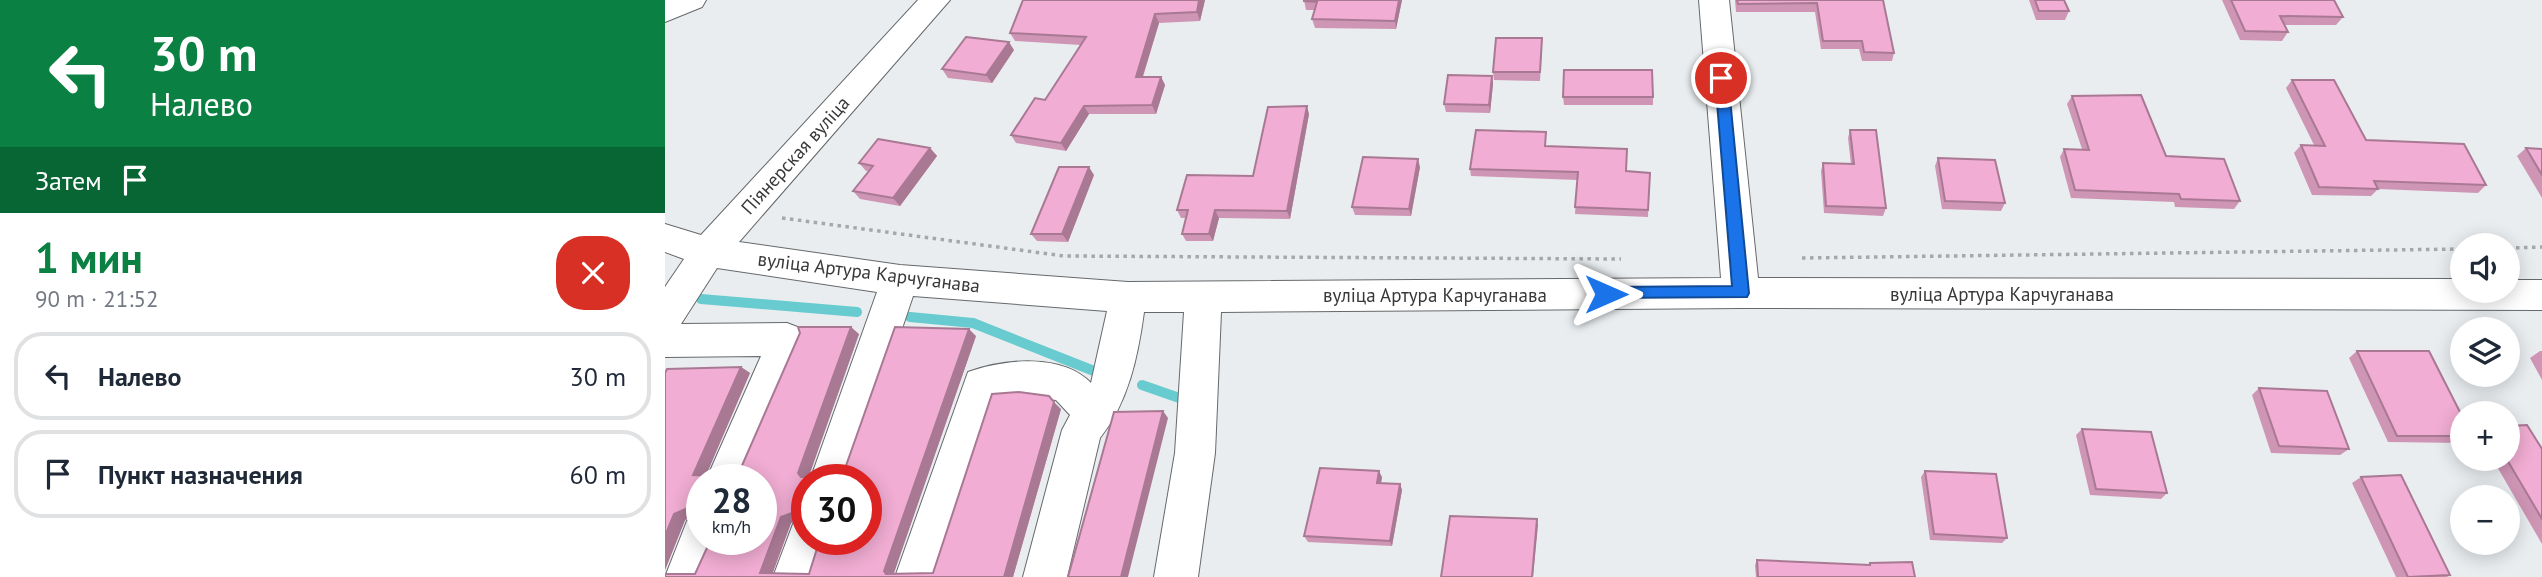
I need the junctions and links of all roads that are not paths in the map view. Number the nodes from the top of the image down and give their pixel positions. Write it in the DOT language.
graph roads {
  1 [pos="691,0"];
  2 [pos="935,0"];
  3 [pos="1714,0"];
  4 [pos="665,12"];
  5 [pos="665,238"];
  6 [pos="708,252"];
  7 [pos="901,280"];
  8 [pos="1741,293"];
  9 [pos="2542,295"];
  10 [pos="1128,297"];
  11 [pos="1203,297"];
  12 [pos="665,318"];
  13 [pos="665,341"];
  14 [pos="1096,416"];
  15 [pos="733,464"];
  16 [pos="835,464"];
  17 [pos="693,555"];
  18 [pos="803,555"];
  19 [pos="684,577"];
  20 [pos="795,577"];
  21 [pos="917,577"];
  22 [pos="1045,577"];
  23 [pos="1176,577"];
  1 -- 4 [label="street"];
  2 -- 6 [label="street, Піянерская вуліца"];
  3 -- 8 [label="street"];
  5 -- 6 [label="street, вуліца Артура Карчуганава"];
  6 -- 7 [label="street, вуліца Артура Карчуганава"];
  6 -- 12 [label="street, Піянерская вуліца"];
  7 -- 10 [label="street, вуліца Артура Карчуганава"];
  7 -- 16 [label="street"];
  8 -- 9 [label="street, вуліца Артура Карчуганава"];
  8 -- 11 [label="street, вуліца Артура Карчуганава"];
  10 -- 11 [label="street, вуліца Артура Карчуганава"];
  10 -- 14 [label="street"];
  11 -- 23 [label="street"];
  13 -- 15 [label="street"];
  14 -- 21 [label="street"];
  14 -- 22 [label="street"];
  17 -- 19 [label="street"];
  18 -- 20 [label="street"];
}
